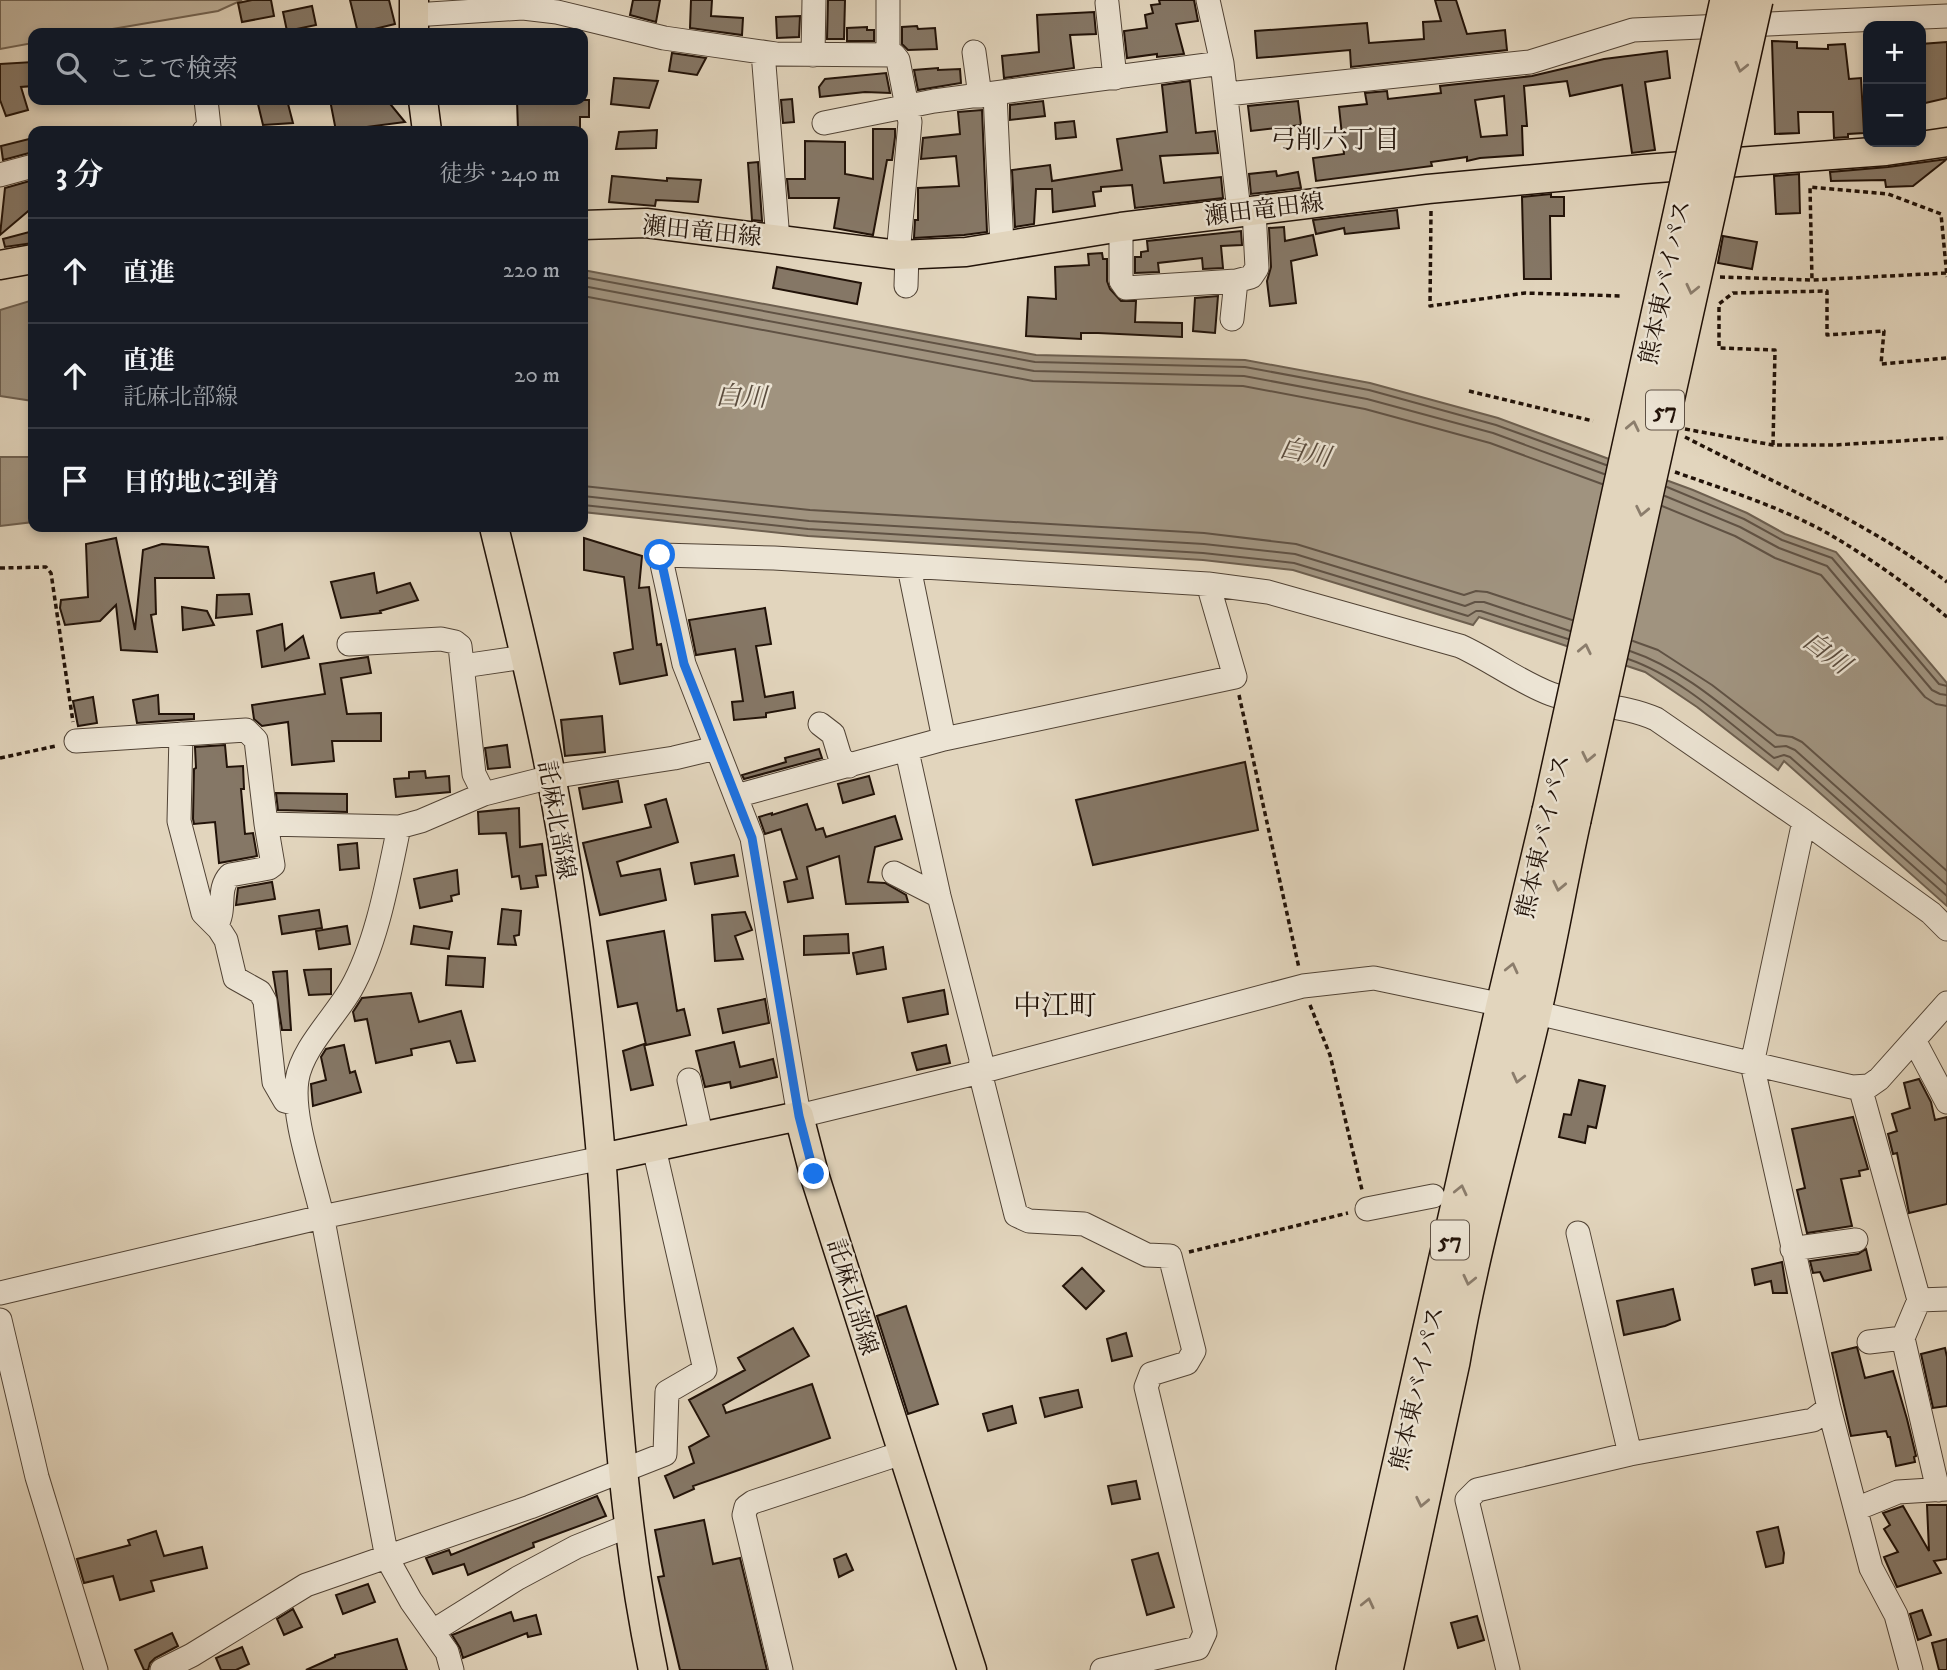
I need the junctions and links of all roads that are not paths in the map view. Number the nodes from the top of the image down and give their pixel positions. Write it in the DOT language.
graph roads {
  1 [pos="814,0"];
  2 [pos="888,0"];
  3 [pos="1208,0"];
  4 [pos="1727,0"];
  5 [pos="1756,0"];
  6 [pos="1107,3"];
  7 [pos="414,16"];
  8 [pos="1947,16"];
  9 [pos="763,52"];
  10 [pos="974,52"];
  11 [pos="888,54"];
  12 [pos="813,55"];
  13 [pos="1222,64"];
  14 [pos="1115,78"];
  15 [pos="1227,94"];
  16 [pos="987,95"];
  17 [pos="207,105"];
  18 [pos="424,105"];
  19 [pos="907,108"];
  20 [pos="824,123"];
  21 [pos="209,126"];
  22 [pos="426,126"];
  23 [pos="1947,142"];
  24 [pos="28,167"];
  25 [pos="0,175"];
  26 [pos="1246,211"];
  27 [pos="588,225"];
  28 [pos="1121,227"];
  29 [pos="778,240"];
  30 [pos="1002,247"];
  31 [pos="903,255"];
  32 [pos="28,260"];
  33 [pos="0,265"];
  34 [pos="1236,281"];
  35 [pos="906,286"];
  36 [pos="1232,319"];
  37 [pos="495,532"];
  38 [pos="911,577"];
  39 [pos="1208,584"];
  40 [pos="349,644"];
  41 [pos="525,656"];
  42 [pos="463,666"];
  43 [pos="820,724"];
  44 [pos="181,734"];
  45 [pos="944,739"];
  46 [pos="76,741"];
  47 [pos="716,748"];
  48 [pos="907,751"];
  49 [pos="849,766"];
  50 [pos="551,777"];
  51 [pos="484,794"];
  52 [pos="736,796"];
  53 [pos="1562,815"];
  54 [pos="1804,821"];
  55 [pos="266,824"];
  56 [pos="399,827"];
  57 [pos="894,873"];
  58 [pos="939,896"];
  59 [pos="216,926"];
  60 [pos="1947,929"];
  61 [pos="1947,1003"];
  62 [pos="1519,1008"];
  63 [pos="1914,1040"];
  64 [pos="1752,1064"];
  65 [pos="980,1072"];
  66 [pos="689,1080"];
  67 [pos="1860,1087"];
  68 [pos="1947,1102"];
  69 [pos="296,1104"];
  70 [pos="799,1116"];
  71 [pos="702,1138"];
  72 [pos="654,1148"];
  73 [pos="601,1158"];
  74 [pos="1433,1196"];
  75 [pos="1367,1209"];
  76 [pos="322,1217"];
  77 [pos="1578,1233"];
  78 [pos="1856,1240"];
  79 [pos="1799,1248"];
  80 [pos="0,1293"];
  81 [pos="1947,1299"];
  82 [pos="1919,1300"];
  83 [pos="0,1320"];
  84 [pos="1903,1338"];
  85 [pos="1869,1342"];
  86 [pos="1829,1408"];
  87 [pos="902,1453"];
  88 [pos="1630,1454"];
  89 [pos="623,1471"];
  90 [pos="1942,1489"];
  91 [pos="1856,1509"];
  92 [pos="628,1526"];
  93 [pos="387,1558"];
  94 [pos="433,1631"];
  95 [pos="96,1670"];
  96 [pos="162,1670"];
  97 [pos="452,1670"];
  98 [pos="653,1670"];
  99 [pos="781,1670"];
  100 [pos="972,1670"];
  101 [pos="1102,1670"];
  102 [pos="1353,1670"];
  103 [pos="1385,1670"];
  104 [pos="1508,1670"];
  105 [pos="1911,1670"];
  1 -- 12 [label="street"];
  2 -- 11 [label="street"];
  3 -- 13 [label="street"];
  53 -- 4 [label="highway, 熊本東バイパス / 57, one-way, bridge"];
  5 -- 53 [label="highway, 熊本東バイパス / 57, one-way, bridge"];
  6 -- 14 [label="street"];
  7 -- 9 [label="street"];
  8 -- 15 [label="street"];
  9 -- 12 [label="street"];
  9 -- 29 [label="street"];
  10 -- 16 [label="street"];
  11 -- 12 [label="street"];
  11 -- 19 [label="street"];
  13 -- 14 [label="street"];
  13 -- 15 [label="street"];
  14 -- 16 [label="street"];
  15 -- 26 [label="street"];
  16 -- 19 [label="street"];
  16 -- 30 [label="street"];
  17 -- 21 [label="street"];
  18 -- 22 [label="main road"];
  19 -- 20 [label="street"];
  19 -- 31 [label="street"];
  23 -- 26 [label="main road, 瀬田竜田線"];
  24 -- 25 [label="street"];
  26 -- 28 [label="main road, 瀬田竜田線"];
  26 -- 34 [label="street"];
  27 -- 29 [label="main road, 瀬田竜田線"];
  28 -- 30 [label="main road, 瀬田竜田線"];
  28 -- 34 [label="street"];
  29 -- 31 [label="main road, 瀬田竜田線"];
  30 -- 31 [label="main road, 瀬田竜田線"];
  31 -- 35 [label="street"];
  32 -- 33 [label="main road"];
  34 -- 36 [label="street"];
  37 -- 41 [label="main road, 託麻北部線"];
  38 -- 45 [label="street"];
  39 -- 45 [label="street"];
  39 -- 47 [label="street"];
  39 -- 54 [label="street"];
  40 -- 42 [label="street"];
  41 -- 42 [label="street"];
  41 -- 50 [label="main road, 託麻北部線"];
  42 -- 51 [label="street"];
  43 -- 49 [label="street"];
  44 -- 46 [label="street"];
  44 -- 55 [label="street"];
  44 -- 59 [label="street"];
  45 -- 48 [label="street"];
  47 -- 50 [label="street"];
  47 -- 52 [label="street"];
  48 -- 49 [label="street"];
  48 -- 58 [label="street"];
  49 -- 52 [label="street"];
  50 -- 51 [label="street"];
  50 -- 73 [label="main road, 託麻北部線"];
  51 -- 56 [label="street"];
  52 -- 70 [label="street"];
  53 -- 62 [label="highway, 熊本東バイパス / 57"];
  54 -- 60 [label="street"];
  54 -- 64 [label="street"];
  55 -- 56 [label="street"];
  55 -- 59 [label="street"];
  56 -- 69 [label="street"];
  57 -- 58 [label="street"];
  58 -- 65 [label="street"];
  59 -- 69 [label="street"];
  61 -- 63 [label="street"];
  62 -- 64 [label="street"];
  62 -- 65 [label="street"];
  102 -- 62 [label="highway, 熊本東バイパス / 57, one-way"];
  62 -- 103 [label="highway, 熊本東バイパス / 57, one-way"];
  63 -- 67 [label="street"];
  63 -- 68 [label="street"];
  64 -- 67 [label="street"];
  64 -- 79 [label="street"];
  65 -- 70 [label="street"];
  65 -- 101 [label="street"];
  66 -- 71 [label="street"];
  67 -- 82 [label="street"];
  69 -- 76 [label="street"];
  70 -- 71 [label="main road"];
  70 -- 87 [label="main road, 託麻北部線"];
  71 -- 72 [label="main road"];
  72 -- 73 [label="main road"];
  72 -- 89 [label="street"];
  73 -- 76 [label="street"];
  73 -- 89 [label="main road, 託麻北部線"];
  74 -- 75 [label="street"];
  76 -- 80 [label="street"];
  76 -- 93 [label="street"];
  77 -- 88 [label="street"];
  78 -- 79 [label="street"];
  79 -- 86 [label="street"];
  81 -- 82 [label="street"];
  82 -- 84 [label="street"];
  83 -- 95 [label="street"];
  84 -- 85 [label="street"];
  84 -- 90 [label="street"];
  86 -- 88 [label="street"];
  86 -- 91 [label="street"];
  87 -- 99 [label="street"];
  87 -- 100 [label="main road, 託麻北部線"];
  88 -- 104 [label="street"];
  89 -- 92 [label="main road, 託麻北部線"];
  89 -- 93 [label="street"];
  90 -- 91 [label="street"];
  91 -- 105 [label="street"];
  92 -- 94 [label="street"];
  92 -- 98 [label="main road, 託麻北部線"];
  93 -- 94 [label="street"];
  93 -- 96 [label="street"];
  94 -- 97 [label="street"];
}
